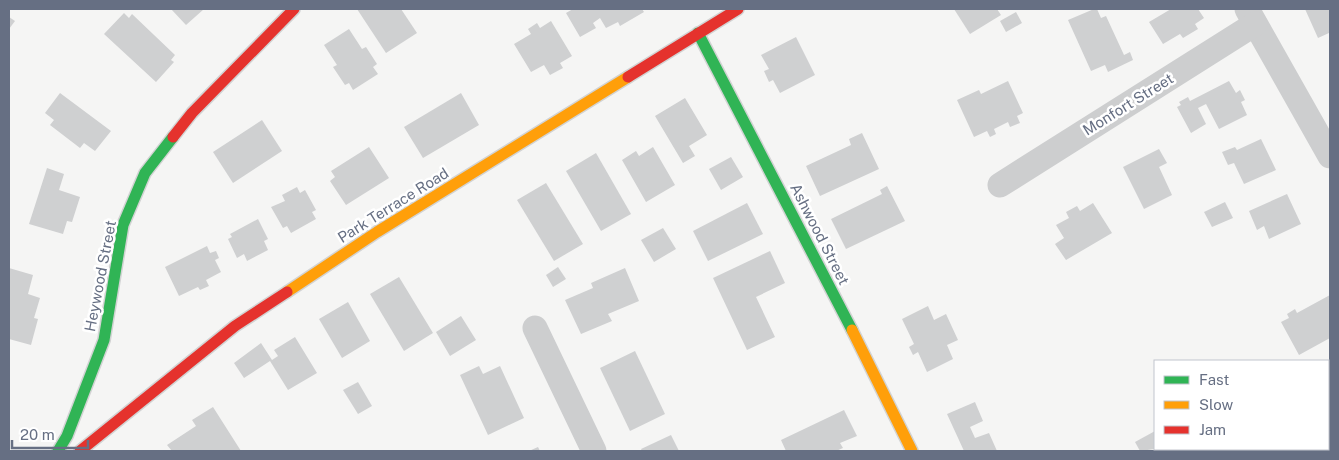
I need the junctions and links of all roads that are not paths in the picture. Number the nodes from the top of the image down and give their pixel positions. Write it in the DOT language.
graph roads {
  1 [pos="294,9"];
  2 [pos="738,9"];
  3 [pos="1251,16"];
  4 [pos="698,33"];
  5 [pos="1330,156"];
  6 [pos="1000,185"];
  7 [pos="535,328"];
  8 [pos="58,451"];
  9 [pos="80,451"];
  10 [pos="594,451"];
  11 [pos="912,451"];
  1 -- 8 [label="street, Heywood Street"];
  2 -- 4 [label="street, Park Terrace Road"];
  3 -- 5 [label="street"];
  3 -- 6 [label="street, Monfort Street"];
  4 -- 9 [label="street, Park Terrace Road"];
  4 -- 11 [label="street, Ashwood Street"];
  7 -- 10 [label="street"];
}
